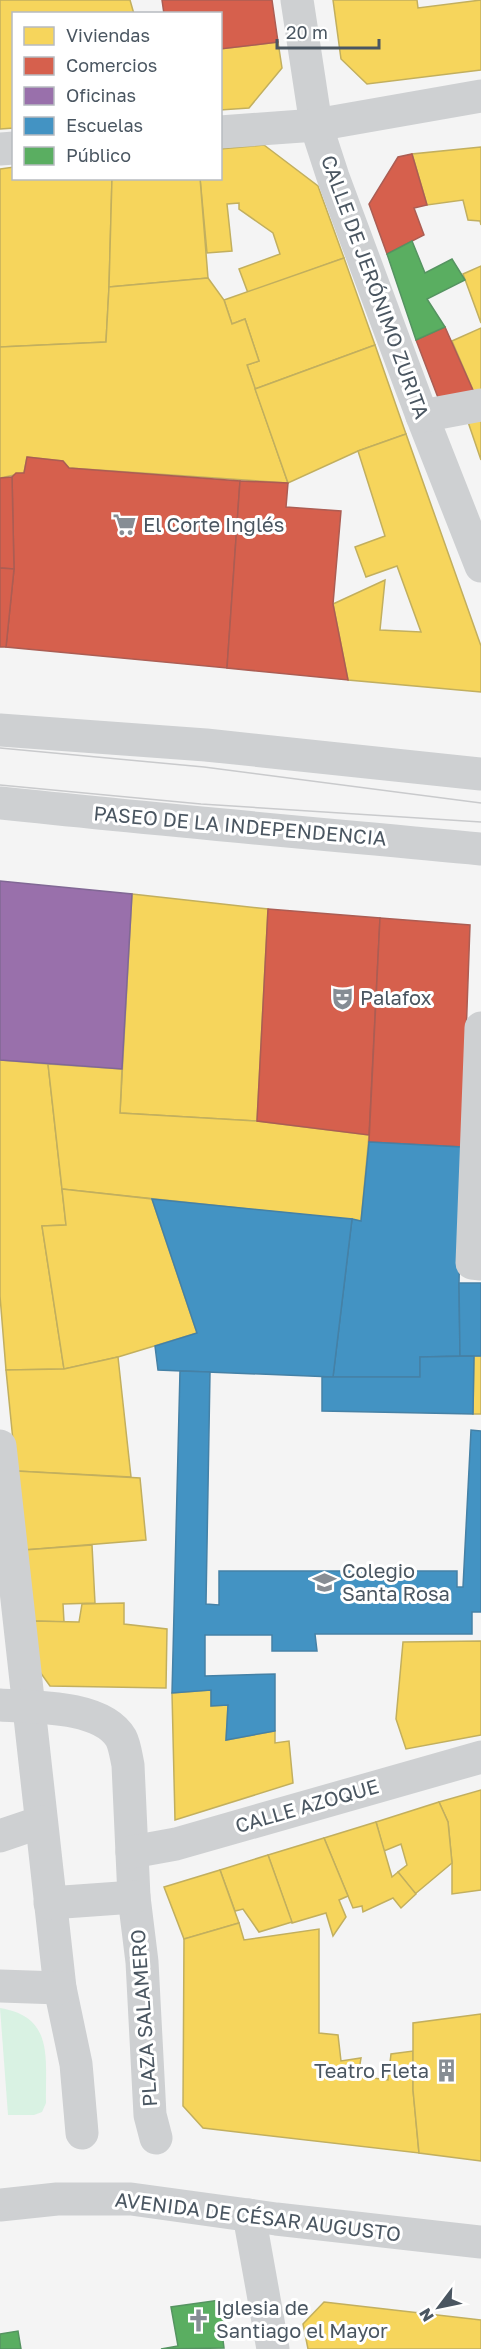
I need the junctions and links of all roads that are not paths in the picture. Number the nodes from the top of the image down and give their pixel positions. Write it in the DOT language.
graph roads {
  1 [pos="297,0"];
  2 [pos="481,96"];
  3 [pos="316,125"];
  4 [pos="222,132"];
  5 [pos="481,405"];
  6 [pos="422,416"];
  7 [pos="481,566"];
  8 [pos="0,730"];
  9 [pos="481,774"];
  10 [pos="0,803"];
  11 [pos="481,849"];
  12 [pos="481,1028"];
  13 [pos="481,1263"];
  14 [pos="0,1446"];
  15 [pos="19,1699"];
  16 [pos="481,1757"];
  17 [pos="41,1822"];
  18 [pos="0,1836"];
  19 [pos="132,1852"];
  20 [pos="134,1897"];
  21 [pos="50,1903"];
  22 [pos="0,1986"];
  23 [pos="60,1988"];
  24 [pos="82,2133"];
  25 [pos="156,2138"];
  26 [pos="0,2205"];
  27 [pos="249,2215"];
  28 [pos="481,2242"];
  29 [pos="273,2349"];
  1 -- 3 [label="street, CALLE DE JERÓNIMO ZURITA"];
  2 -- 3 [label="street"];
  3 -- 4 [label="street"];
  3 -- 6 [label="street, CALLE DE JERÓNIMO ZURITA"];
  5 -- 6 [label="street"];
  6 -- 7 [label="street, CALLE DE JERÓNIMO ZURITA"];
  8 -- 9 [label="street"];
  10 -- 11 [label="street, PASEO DE LA INDEPENDENCIA"];
  12 -- 13 [label="street"];
  14 -- 15 [label="street"];
  15 -- 17 [label="street"];
  15 -- 19 [label="street, PLAZA SALAMERO"];
  16 -- 19 [label="street, CALLE AZOQUE"];
  17 -- 18 [label="street"];
  17 -- 21 [label="street"];
  19 -- 20 [label="street, PLAZA SALAMERO"];
  20 -- 21 [label="street"];
  20 -- 25 [label="street, PLAZA SALAMERO"];
  21 -- 23 [label="street"];
  22 -- 23 [label="street"];
  23 -- 24 [label="street"];
  26 -- 27 [label="street, AVENIDA DE CÉSAR AUGUSTO"];
  27 -- 28 [label="street, AVENIDA DE CÉSAR AUGUSTO"];
  27 -- 29 [label="street"];
}
